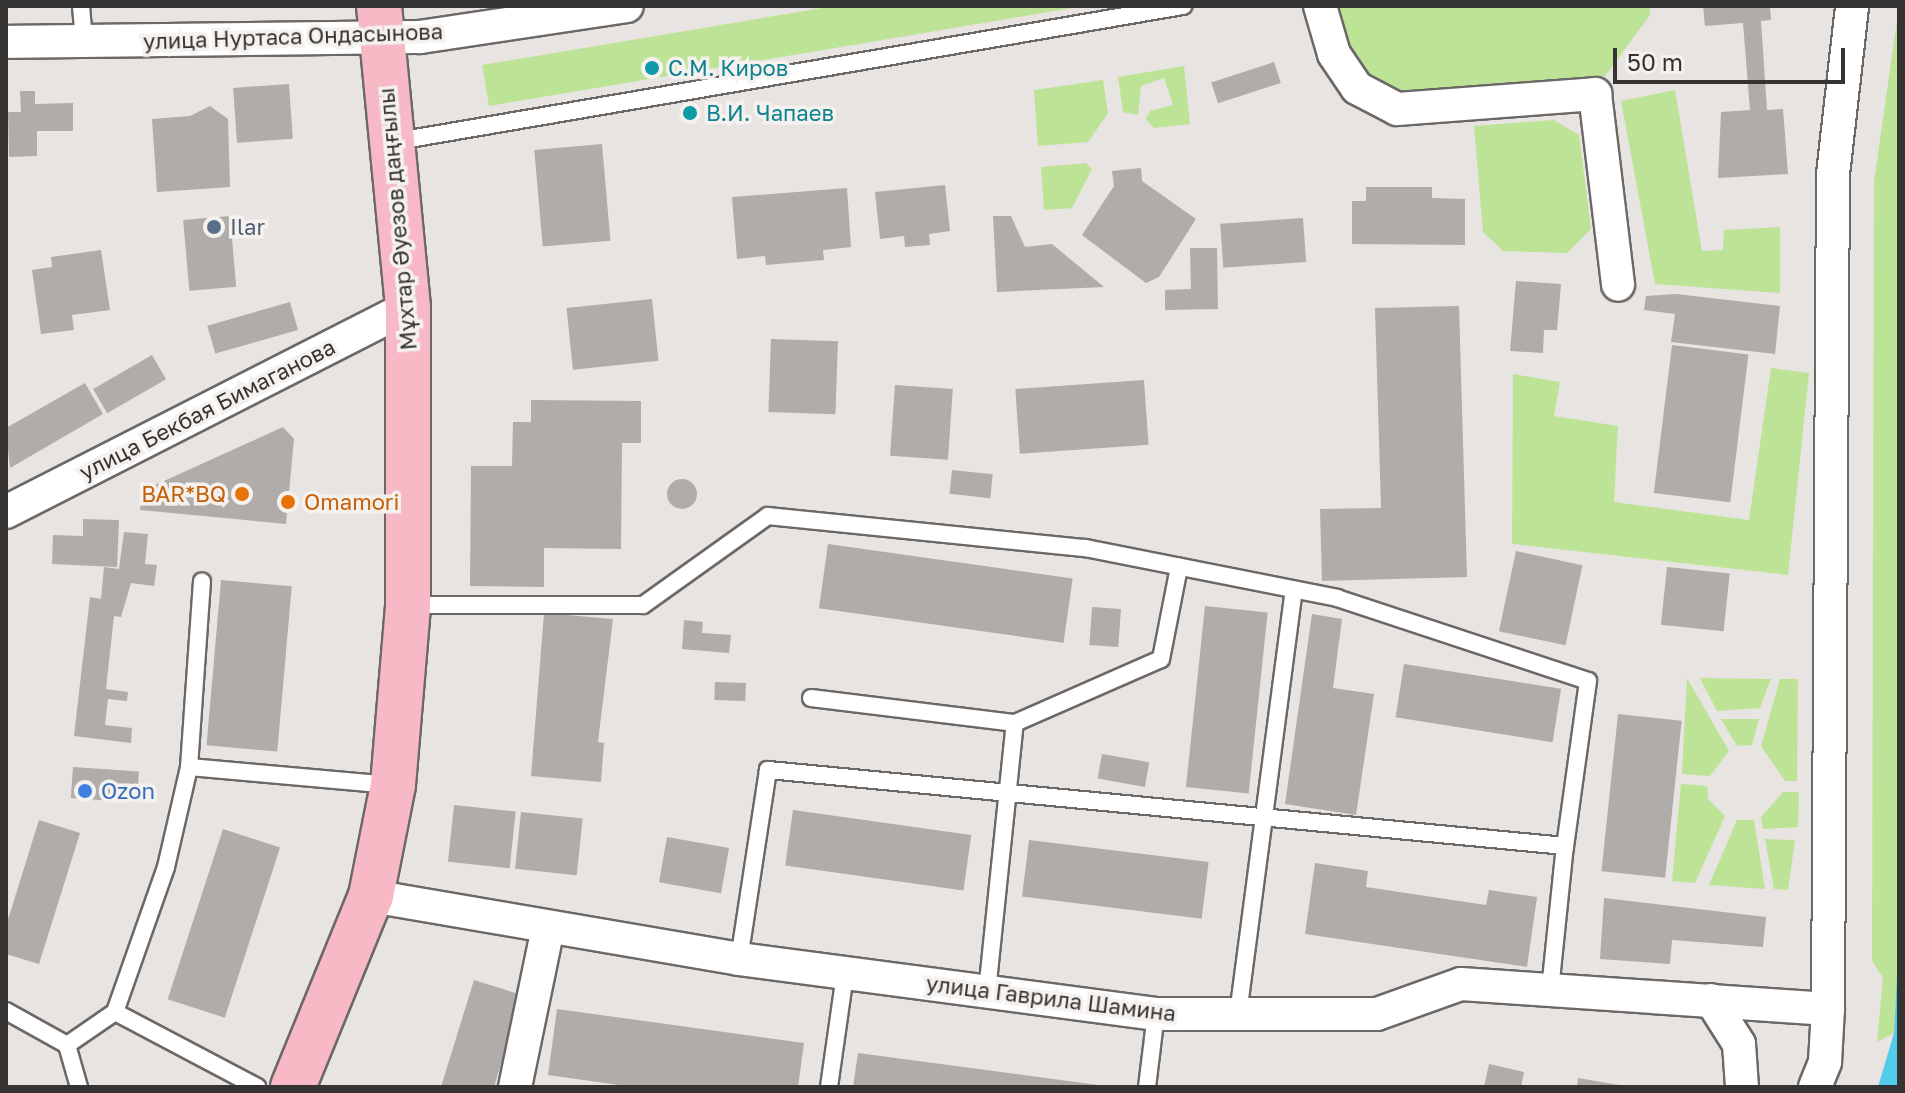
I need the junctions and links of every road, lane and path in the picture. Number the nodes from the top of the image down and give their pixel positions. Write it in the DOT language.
graph roads {
  1 [pos="81,6"];
  2 [pos="627,6"];
  3 [pos="1183,6"];
  4 [pos="1320,6"];
  5 [pos="1852,6"];
  6 [pos="381,22"];
  7 [pos="84,41"];
  8 [pos="6,42"];
  9 [pos="392,142"];
  10 [pos="1618,285"];
  11 [pos="408,307"];
  12 [pos="6,512"];
  13 [pos="1179,567"];
  14 [pos="202,581"];
  15 [pos="1294,590"];
  16 [pos="408,605"];
  17 [pos="811,698"];
  18 [pos="1015,723"];
  19 [pos="189,767"];
  20 [pos="393,785"];
  21 [pos="1006,792"];
  22 [pos="1264,817"];
  23 [pos="1565,846"];
  24 [pos="371,896"];
  25 [pos="548,928"];
  26 [pos="739,959"];
  27 [pos="845,974"];
  28 [pos="1550,990"];
  29 [pos="987,992"];
  30 [pos="1711,1000"];
  31 [pos="1828,1009"];
  32 [pos="6,1011"];
  33 [pos="115,1012"];
  34 [pos="1156,1014"];
  35 [pos="1238,1014"];
  36 [pos="67,1045"];
  37 [pos="79,1087"];
  38 [pos="257,1087"];
  39 [pos="293,1087"];
  40 [pos="515,1087"];
  41 [pos="829,1087"];
  42 [pos="1147,1087"];
  43 [pos="1742,1087"];
  44 [pos="1815,1087"];
  1 -- 7 [label="lane"];
  2 -- 6 [label="street, улица Нуртаса Ондасынова"];
  3 -- 9 [label="lane"];
  4 -- 10 [label="street"];
  5 -- 31 [label="street"];
  6 -- 7 [label="street, улица Нуртаса Ондасынова"];
  6 -- 9 [label="main road, Мұхтар Әуезов даңғылы"];
  7 -- 8 [label="street, улица Нуртаса Ондасынова"];
  9 -- 11 [label="main road, Мұхтар Әуезов даңғылы"];
  11 -- 12 [label="street, улица Бекбая Бимаганова"];
  11 -- 16 [label="main road, Мұхтар Әуезов даңғылы"];
  13 -- 15 [label="lane"];
  13 -- 16 [label="lane"];
  13 -- 18 [label="lane"];
  14 -- 19 [label="lane"];
  15 -- 22 [label="lane"];
  15 -- 23 [label="lane"];
  16 -- 20 [label="main road, Мұхтар Әуезов даңғылы"];
  17 -- 18 [label="lane"];
  18 -- 21 [label="lane"];
  19 -- 20 [label="lane"];
  19 -- 33 [label="lane"];
  20 -- 24 [label="main road, Мұхтар Әуезов даңғылы"];
  21 -- 22 [label="lane"];
  21 -- 26 [label="lane"];
  21 -- 29 [label="lane"];
  22 -- 23 [label="lane"];
  22 -- 35 [label="lane"];
  23 -- 28 [label="lane"];
  24 -- 25 [label="street, улица Гаврила Шамина"];
  24 -- 39 [label="main road, Мұхтар Әуезов даңғылы"];
  25 -- 26 [label="street, улица Гаврила Шамина"];
  25 -- 40 [label="street"];
  26 -- 27 [label="street, улица Гаврила Шамина"];
  27 -- 29 [label="street, улица Гаврила Шамина"];
  27 -- 41 [label="lane"];
  28 -- 30 [label="street, улица Гаврила Шамина"];
  28 -- 35 [label="street, улица Гаврила Шамина"];
  29 -- 34 [label="street, улица Гаврила Шамина"];
  30 -- 31 [label="street, улица Гаврила Шамина"];
  30 -- 43 [label="street"];
  31 -- 44 [label="street"];
  32 -- 36 [label="lane"];
  33 -- 36 [label="lane"];
  33 -- 38 [label="lane"];
  34 -- 35 [label="street, улица Гаврила Шамина"];
  34 -- 42 [label="lane"];
  36 -- 37 [label="lane"];
}
